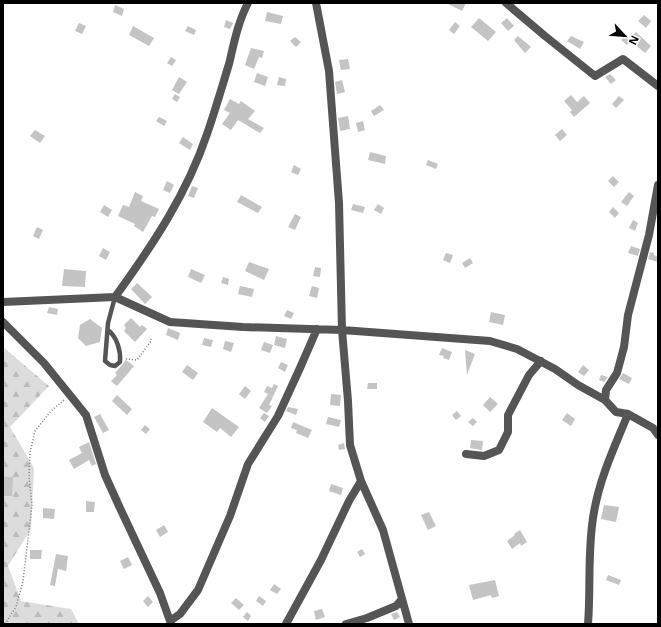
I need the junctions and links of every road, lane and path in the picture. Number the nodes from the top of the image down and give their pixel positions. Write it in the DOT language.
graph roads {
  1 [pos="248,3"];
  2 [pos="316,3"];
  3 [pos="506,3"];
  4 [pos="658,86"];
  5 [pos="658,185"];
  6 [pos="115,297"];
  7 [pos="3,302"];
  8 [pos="3,322"];
  9 [pos="317,329"];
  10 [pos="108,330"];
  11 [pos="342,330"];
  12 [pos="151,337"];
  13 [pos="120,358"];
  14 [pos="541,361"];
  15 [pos="70,395"];
  16 [pos="605,400"];
  17 [pos="628,414"];
  18 [pos="658,435"];
  19 [pos="466,454"];
  20 [pos="361,481"];
  21 [pos="402,599"];
  22 [pos="170,623"];
  23 [pos="5,624"];
  24 [pos="286,624"];
  25 [pos="346,624"];
  26 [pos="409,624"];
  27 [pos="588,624"];
  1 -- 6 [label="street"];
  2 -- 11 [label="street"];
  3 -- 4 [label="street"];
  5 -- 16 [label="street"];
  6 -- 7 [label="street"];
  6 -- 9 [label="street"];
  6 -- 10 [label="lane"];
  8 -- 15 [label="street"];
  9 -- 11 [label="street"];
  9 -- 22 [label="street"];
  10 -- 13 [label="lane"];
  10 -- 13 [label="lane"];
  11 -- 14 [label="street"];
  11 -- 20 [label="street"];
  12 -- 13 [label="path"];
  14 -- 16 [label="street"];
  14 -- 19 [label="street"];
  15 -- 22 [label="street"];
  15 -- 23 [label="path"];
  16 -- 17 [label="street"];
  17 -- 18 [label="street"];
  17 -- 27 [label="street"];
  20 -- 21 [label="street"];
  20 -- 24 [label="street"];
  21 -- 25 [label="street"];
  21 -- 26 [label="street"];
}
